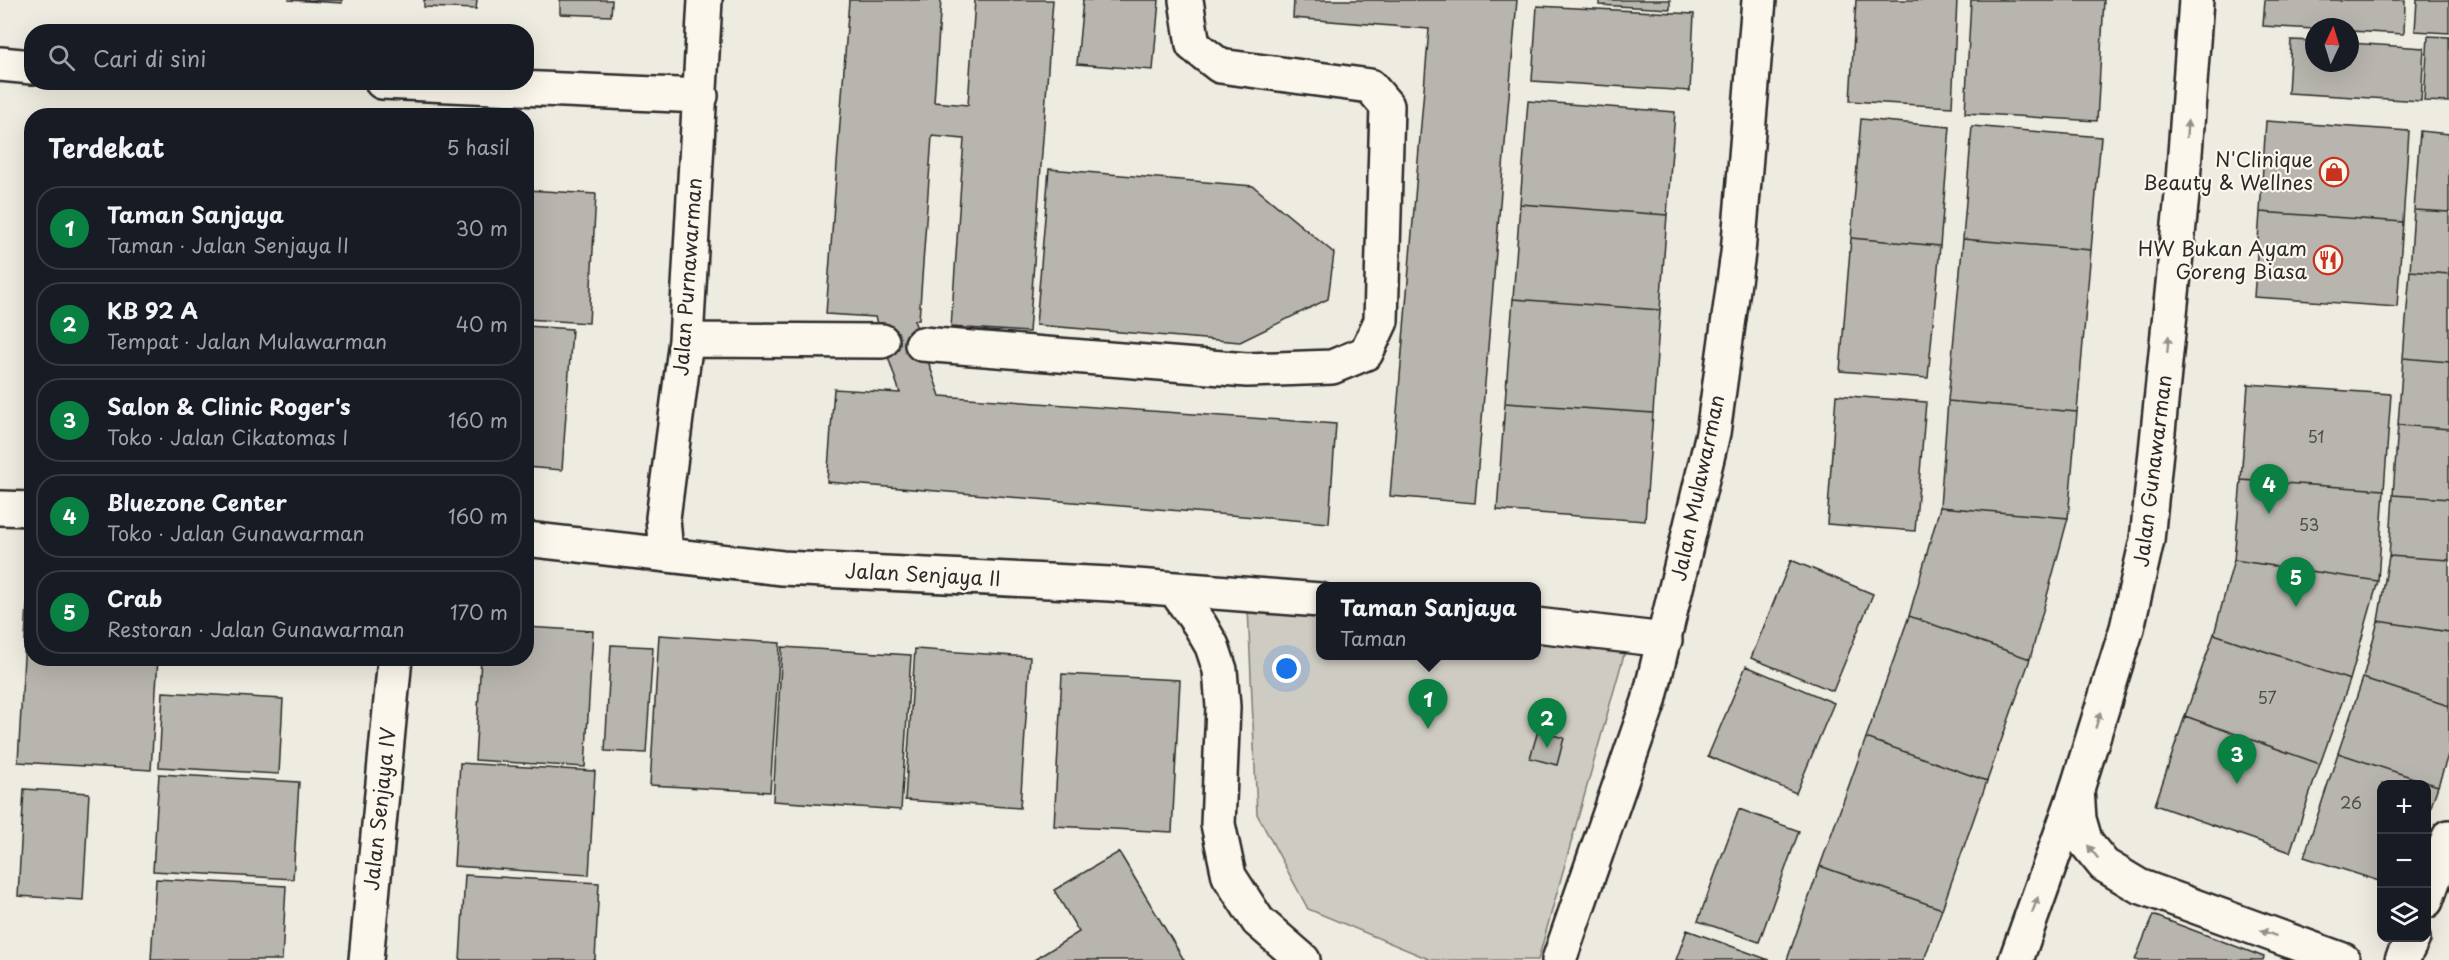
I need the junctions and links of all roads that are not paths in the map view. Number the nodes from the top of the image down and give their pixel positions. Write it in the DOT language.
graph roads {
  1 [pos="705,0"];
  2 [pos="1186,0"];
  3 [pos="1759,0"];
  4 [pos="2196,0"];
  5 [pos="0,64"];
  6 [pos="24,66"];
  7 [pos="534,89"];
  8 [pos="701,96"];
  9 [pos="686,340"];
  10 [pos="882,341"];
  11 [pos="922,344"];
  12 [pos="0,508"];
  13 [pos="24,509"];
  14 [pos="534,540"];
  15 [pos="666,554"];
  16 [pos="1175,590"];
  17 [pos="1316,600"];
  18 [pos="1541,626"];
  19 [pos="1665,640"];
  20 [pos="394,666"];
  21 [pos="2077,789"];
  22 [pos="2449,837"];
  23 [pos="2431,889"];
  24 [pos="2411,942"];
  25 [pos="366,960"];
  26 [pos="1303,960"];
  27 [pos="1558,960"];
  28 [pos="2016,960"];
  29 [pos="2343,960"];
  30 [pos="2403,960"];
  1 -- 8 [label="street, Jalan Purnawarman"];
  2 -- 11 [label="street"];
  3 -- 19 [label="street, Jalan Mulawarman"];
  21 -- 4 [label="street, Jalan Gunawarman, one-way"];
  5 -- 6 [label="street"];
  7 -- 8 [label="street"];
  8 -- 9 [label="street, Jalan Purnawarman"];
  9 -- 10 [label="street"];
  9 -- 15 [label="street, Jalan Purnawarman"];
  12 -- 13 [label="street"];
  14 -- 15 [label="street, Jalan Senjaya II"];
  15 -- 16 [label="street, Jalan Senjaya II"];
  16 -- 17 [label="street, Jalan Senjaya II"];
  16 -- 26 [label="street"];
  18 -- 19 [label="street"];
  19 -- 27 [label="street, Jalan Mulawarman"];
  20 -- 25 [label="street, Jalan Senjaya IV"];
  28 -- 21 [label="street, Jalan Gunawarman, one-way"];
  29 -- 21 [label="street, one-way"];
  22 -- 23 [label="street"];
  24 -- 30 [label="street"];
}
